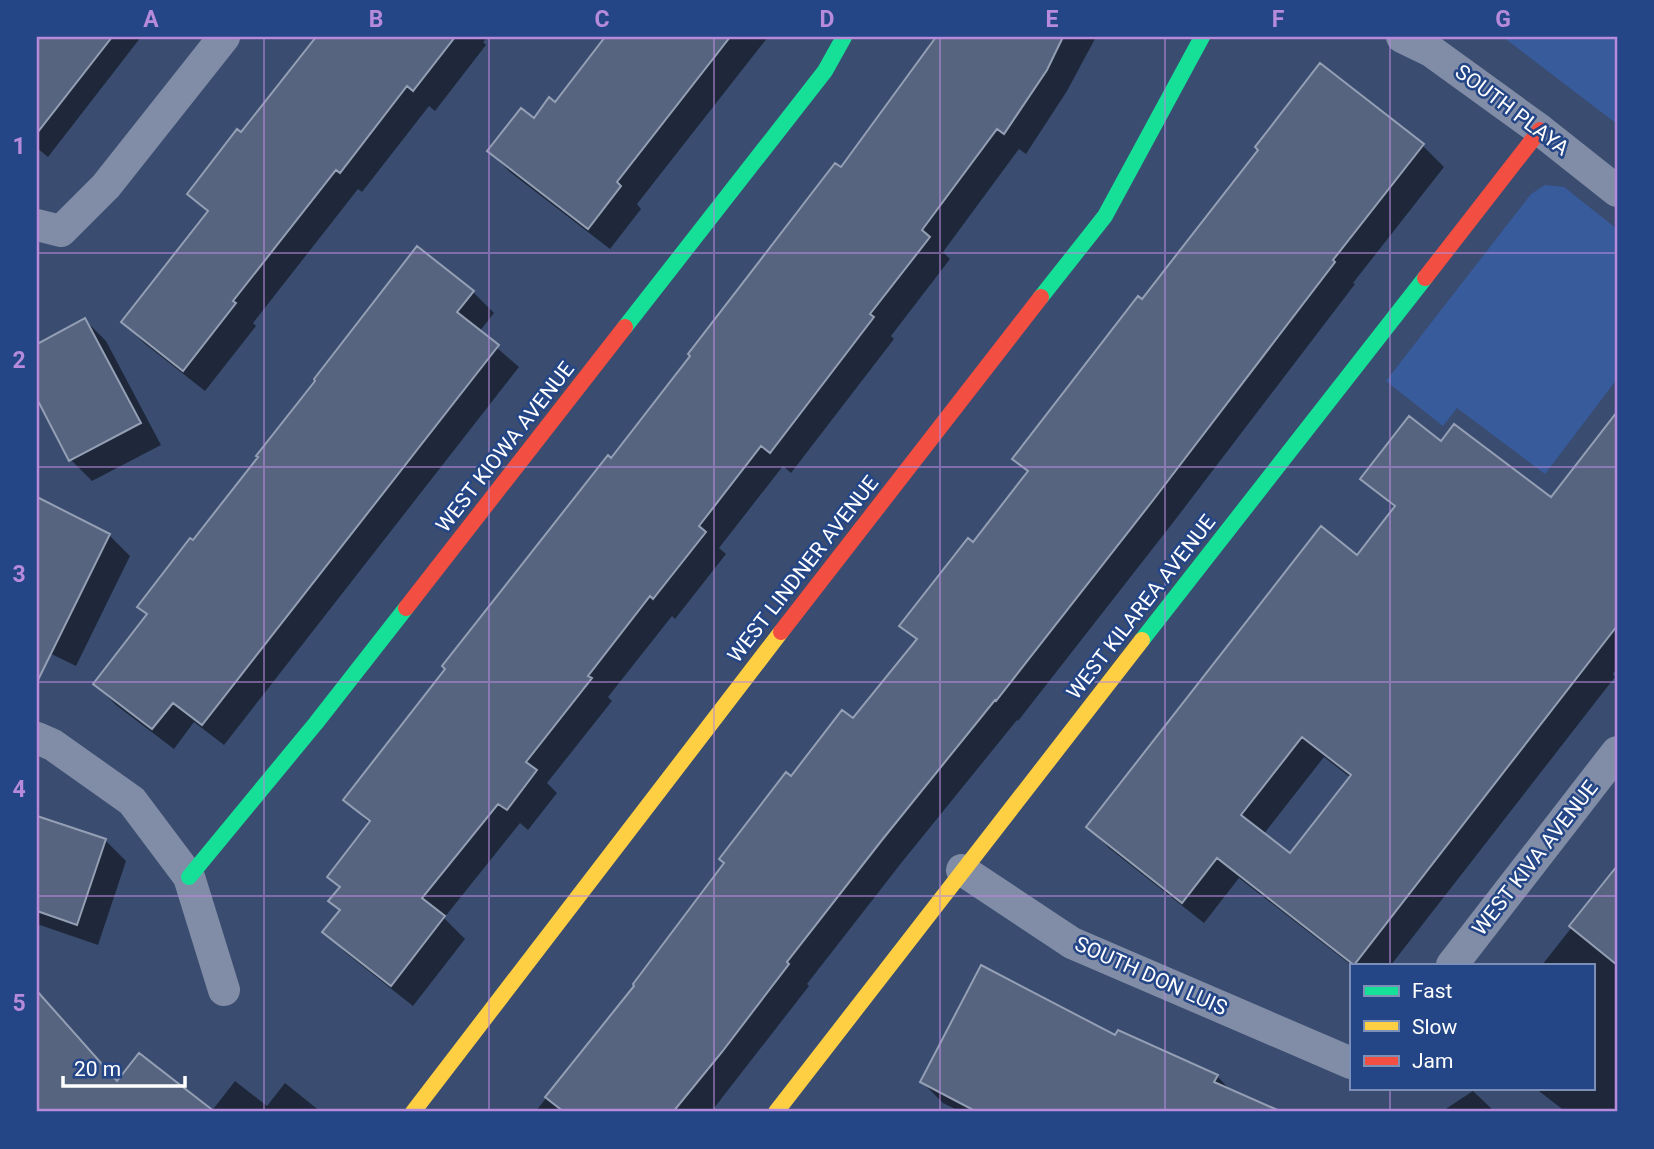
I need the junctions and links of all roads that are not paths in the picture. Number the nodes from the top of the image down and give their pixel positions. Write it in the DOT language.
graph roads {
  1 [pos="224,37"];
  2 [pos="844,37"];
  3 [pos="1202,37"];
  4 [pos="1402,37"];
  5 [pos="1540,130"];
  6 [pos="1617,191"];
  7 [pos="49,228"];
  8 [pos="37,738"];
  9 [pos="1617,752"];
  10 [pos="962,870"];
  11 [pos="189,877"];
  12 [pos="1453,964"];
  13 [pos="224,990"];
  14 [pos="1350,1063"];
  15 [pos="413,1112"];
  16 [pos="776,1112"];
  1 -- 7 [label="street"];
  2 -- 11 [label="street, WEST KIOWA AVENUE"];
  3 -- 15 [label="street, WEST LINDNER AVENUE"];
  4 -- 5 [label="street, SOUTH PLAYA"];
  5 -- 6 [label="street, SOUTH PLAYA"];
  5 -- 10 [label="street, WEST KILAREA AVENUE"];
  8 -- 11 [label="street"];
  9 -- 12 [label="street, WEST KIVA AVENUE"];
  10 -- 14 [label="street, SOUTH DON LUIS"];
  10 -- 16 [label="street, WEST KILAREA AVENUE"];
  11 -- 13 [label="street"];
}
